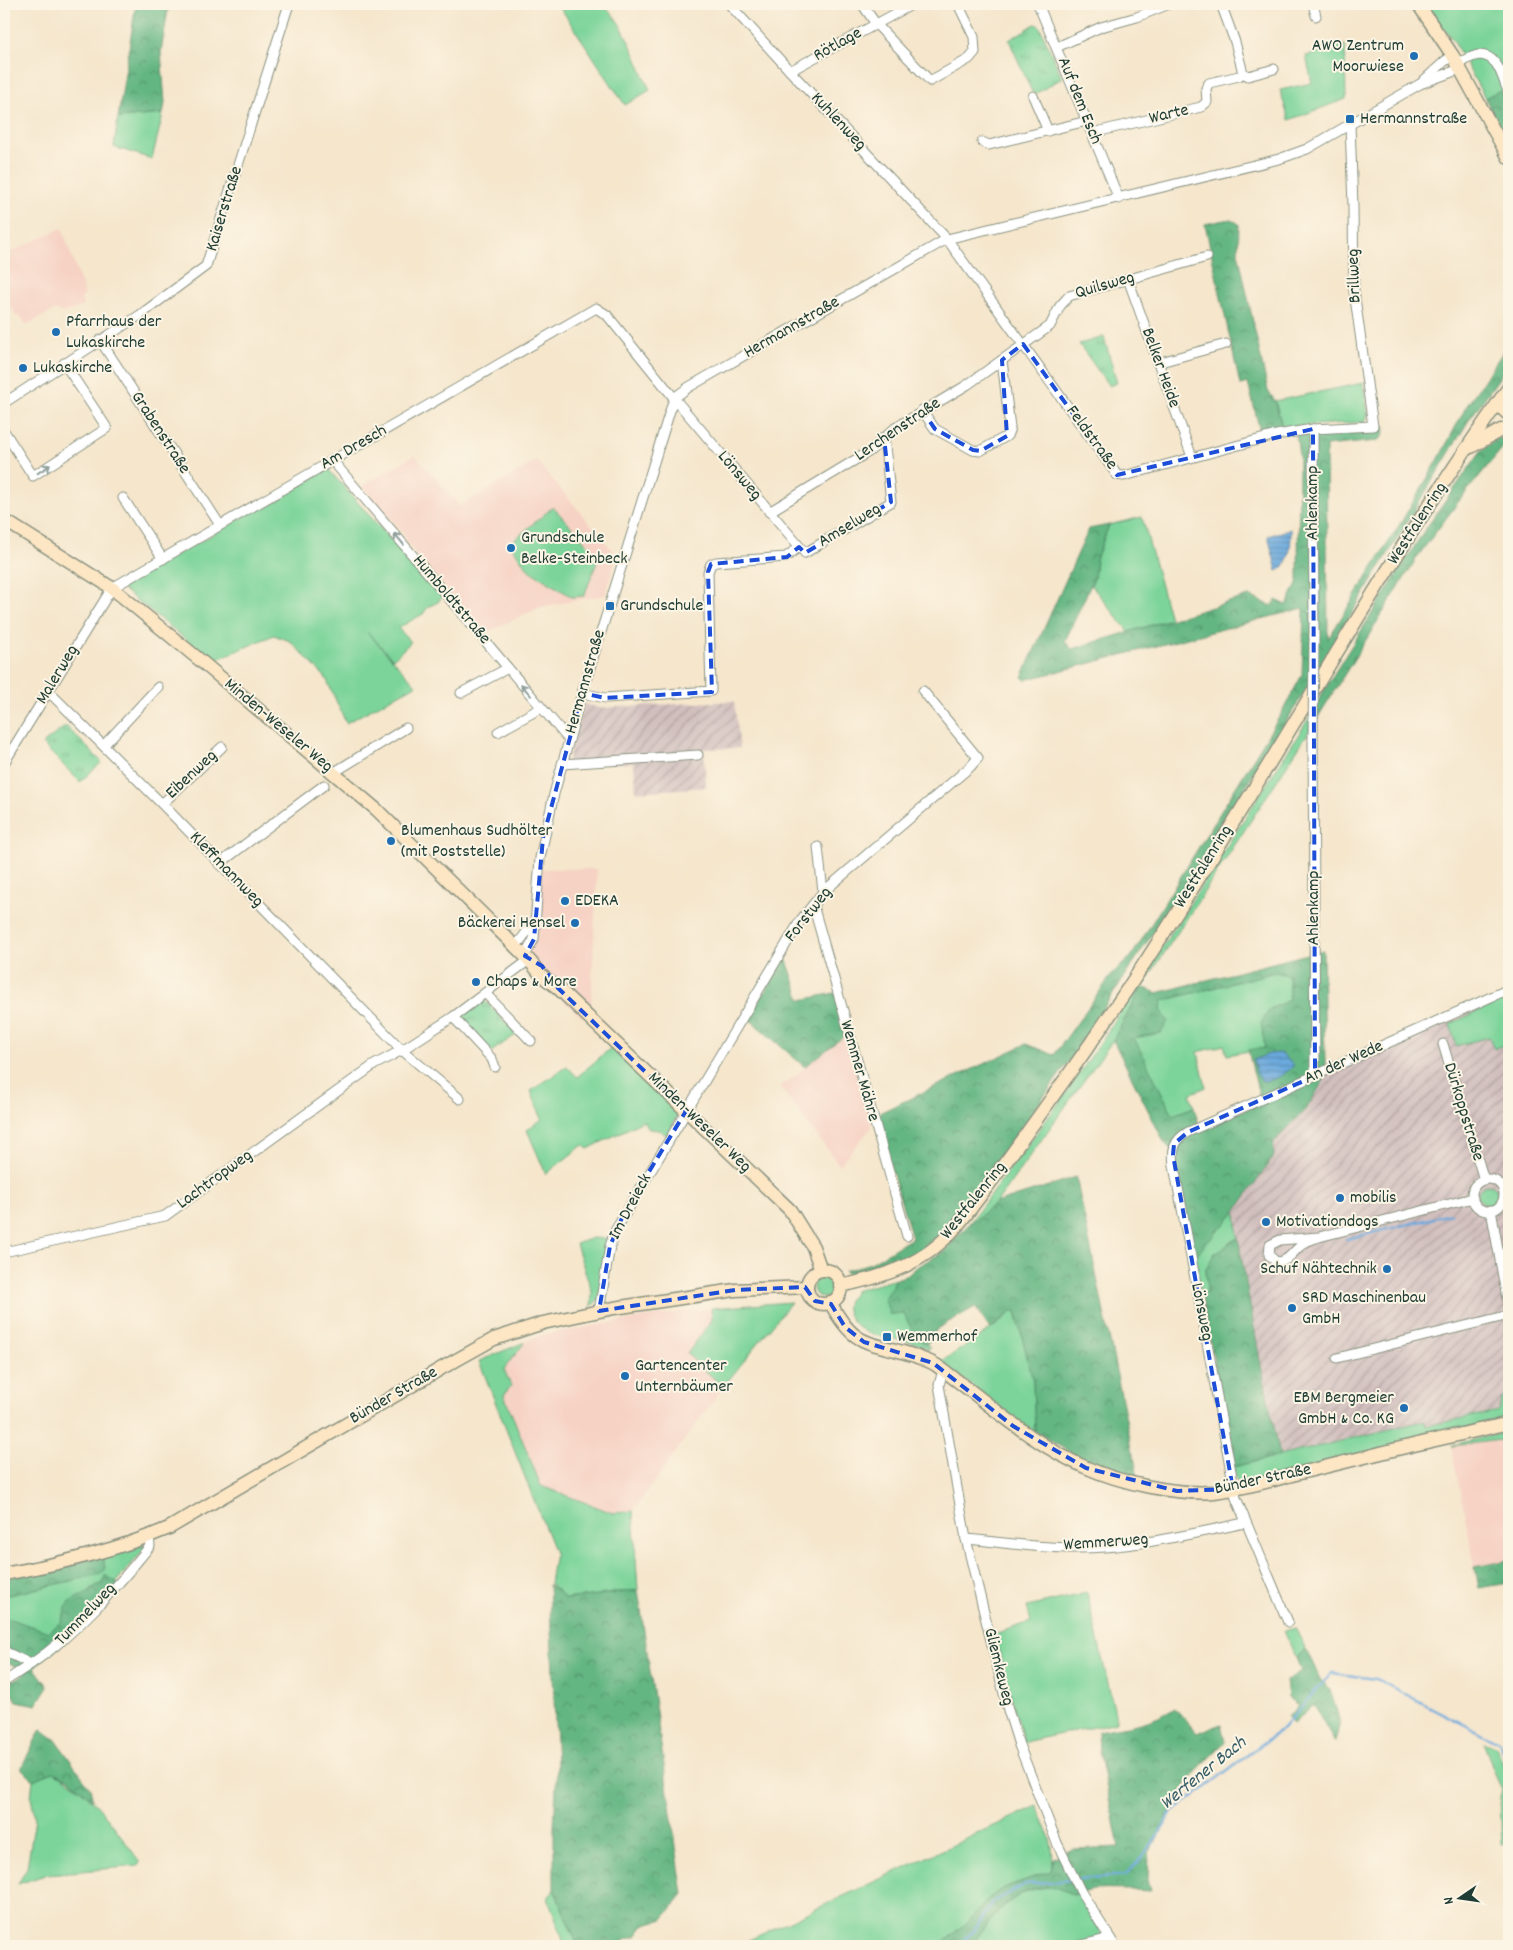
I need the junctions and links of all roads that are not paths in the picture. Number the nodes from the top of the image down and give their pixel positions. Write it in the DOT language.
graph roads {
  1 [pos="289,4"];
  2 [pos="729,4"];
  3 [pos="862,4"];
  4 [pos="913,4"];
  5 [pos="958,4"];
  6 [pos="1038,4"];
  7 [pos="1169,4"];
  8 [pos="1221,4"];
  9 [pos="1313,4"];
  10 [pos="1418,4"];
  11 [pos="1316,16"];
  12 [pos="876,24"];
  13 [pos="1057,46"];
  14 [pos="1457,63"];
  15 [pos="1274,69"];
  16 [pos="790,71"];
  17 [pos="1243,73"];
  18 [pos="1420,84"];
  19 [pos="1509,93"];
  20 [pos="1033,96"];
  21 [pos="1087,121"];
  22 [pos="1350,125"];
  23 [pos="1048,131"];
  24 [pos="1092,133"];
  25 [pos="982,142"];
  26 [pos="1509,158"];
  27 [pos="1119,199"];
  28 [pos="947,239"];
  29 [pos="1207,258"];
  30 [pos="1128,279"];
  31 [pos="596,308"];
  32 [pos="100,340"];
  33 [pos="1023,344"];
  34 [pos="1226,344"];
  35 [pos="1002,360"];
  36 [pos="64,363"];
  37 [pos="1157,363"];
  38 [pos="1509,387"];
  39 [pos="674,398"];
  40 [pos="4,402"];
  41 [pos="1494,408"];
  42 [pos="922,410"];
  43 [pos="1509,415"];
  44 [pos="1373,426"];
  45 [pos="1509,428"];
  46 [pos="1313,429"];
  47 [pos="4,431"];
  48 [pos="884,437"];
  49 [pos="1465,451"];
  50 [pos="1192,456"];
  51 [pos="332,460"];
  52 [pos="123,498"];
  53 [pos="769,512"];
  54 [pos="4,520"];
  55 [pos="220,525"];
  56 [pos="802,550"];
  57 [pos="163,559"];
  58 [pos="112,588"];
  59 [pos="508,668"];
  60 [pos="158,687"];
  61 [pos="48,691"];
  62 [pos="923,691"];
  63 [pos="461,693"];
  64 [pos="582,693"];
  65 [pos="541,708"];
  66 [pos="406,728"];
  67 [pos="498,732"];
  68 [pos="569,740"];
  69 [pos="104,745"];
  70 [pos="222,747"];
  71 [pos="698,755"];
  72 [pos="4,763"];
  73 [pos="562,764"];
  74 [pos="333,773"];
  75 [pos="324,784"];
  76 [pos="162,804"];
  77 [pos="818,847"];
  78 [pos="220,864"];
  79 [pos="823,892"];
  80 [pos="813,905"];
  81 [pos="536,920"];
  82 [pos="516,946"];
  83 [pos="527,958"];
  84 [pos="1509,990"];
  85 [pos="485,993"];
  86 [pos="453,1016"];
  87 [pos="531,1041"];
  88 [pos="1442,1044"];
  89 [pos="402,1050"];
  90 [pos="495,1067"];
  91 [pos="1314,1076"];
  92 [pos="460,1099"];
  93 [pos="686,1111"];
  94 [pos="1180,1137"];
  95 [pos="1484,1180"];
  96 [pos="1506,1186"];
  97 [pos="1473,1198"];
  98 [pos="1491,1210"];
  99 [pos="907,1236"];
  100 [pos="1319,1237"];
  101 [pos="4,1252"];
  102 [pos="821,1270"];
  103 [pos="840,1286"];
  104 [pos="807,1287"];
  105 [pos="830,1302"];
  106 [pos="1509,1310"];
  107 [pos="599,1311"];
  108 [pos="1509,1315"];
  109 [pos="1337,1358"];
  110 [pos="943,1370"];
  111 [pos="1509,1423"];
  112 [pos="1233,1489"];
  113 [pos="1245,1523"];
  114 [pos="149,1536"];
  115 [pos="966,1539"];
  116 [pos="4,1574"];
  117 [pos="1288,1622"];
  118 [pos="4,1651"];
  119 [pos="31,1664"];
  120 [pos="4,1682"];
  121 [pos="1110,1938"];
  122 [pos="1078,1946"];
  123 [pos="1115,1946"];
  1 -- 32 [label="street, Kaiserstraße"];
  2 -- 16 [label="street, Kuhlenweg"];
  3 -- 12 [label="street"];
  4 -- 12 [label="street, Rötlage"];
  5 -- 12 [label="street"];
  6 -- 13 [label="street, Auf dem Esch"];
  7 -- 13 [label="street"];
  8 -- 17 [label="street"];
  9 -- 11 [label="street"];
  10 -- 14 [label="main road"];
  12 -- 16 [label="street, Rötlage"];
  13 -- 21 [label="street, Auf dem Esch"];
  14 -- 18 [label="street, Hermannstraße"];
  14 -- 18 [label="street, Hermannstraße"];
  14 -- 19 [label="street"];
  14 -- 26 [label="main road"];
  15 -- 17 [label="street"];
  16 -- 28 [label="street, Kuhlenweg"];
  17 -- 24 [label="street, Warte"];
  18 -- 22 [label="street, Hermannstraße"];
  20 -- 23 [label="street"];
  21 -- 23 [label="street"];
  21 -- 24 [label="street, Auf dem Esch"];
  22 -- 27 [label="street, Hermannstraße"];
  22 -- 44 [label="street, Brillweg"];
  23 -- 25 [label="street"];
  24 -- 27 [label="street, Auf dem Esch"];
  27 -- 28 [label="street, Hermannstraße"];
  28 -- 33 [label="street, Feldstraße"];
  28 -- 39 [label="street, Hermannstraße"];
  29 -- 30 [label="street, Quilsweg"];
  30 -- 33 [label="street, Quilsweg"];
  30 -- 37 [label="street, Belker Heide"];
  31 -- 39 [label="street, Lönsweg"];
  31 -- 51 [label="street, Am Dresch"];
  32 -- 36 [label="street, Kaiserstraße"];
  32 -- 55 [label="street, Grabenstraße"];
  33 -- 35 [label="street, Lerchenstraße"];
  33 -- 50 [label="street, Feldstraße"];
  34 -- 37 [label="street"];
  35 -- 42 [label="street, Lerchenstraße"];
  35 -- 42 [label="street"];
  36 -- 40 [label="street, Kaiserstraße"];
  47 -- 36 [label="street, one-way"];
  37 -- 50 [label="street, Belker Heide"];
  38 -- 41 [label="main road, Westfalenring"];
  39 -- 53 [label="street, Lönsweg"];
  39 -- 64 [label="street, Hermannstraße"];
  41 -- 43 [label="main road"];
  41 -- 45 [label="main road"];
  41 -- 49 [label="main road, Westfalenring"];
  42 -- 48 [label="street, Lerchenstraße"];
  44 -- 46 [label="street, Feldstraße"];
  45 -- 49 [label="main road"];
  46 -- 50 [label="street, Feldstraße"];
  46 -- 91 [label="street, Ahlenkamp, bridge"];
  48 -- 53 [label="street, Lerchenstraße"];
  48 -- 56 [label="street, Amselweg"];
  49 -- 103 [label="main road, Westfalenring"];
  51 -- 55 [label="street, Am Dresch"];
  59 -- 51 [label="street, Humboldtstraße, one-way"];
  52 -- 57 [label="street"];
  53 -- 56 [label="street, Lönsweg"];
  54 -- 58 [label="main road, Minden-Weseler Weg"];
  55 -- 57 [label="street, Am Dresch"];
  56 -- 64 [label="street"];
  57 -- 58 [label="street, Am Dresch"];
  58 -- 61 [label="street, Malerweg"];
  58 -- 74 [label="main road, Minden-Weseler Weg"];
  59 -- 63 [label="street"];
  65 -- 59 [label="street, Humboldtstraße, one-way"];
  60 -- 69 [label="street"];
  61 -- 69 [label="street, Kleffmannweg"];
  61 -- 72 [label="street, Malerweg"];
  62 -- 79 [label="street, Forstweg"];
  64 -- 68 [label="street, Hermannstraße"];
  65 -- 67 [label="street"];
  65 -- 68 [label="street, Humboldtstraße"];
  66 -- 74 [label="street"];
  68 -- 73 [label="street, Hermannstraße"];
  69 -- 76 [label="street, Kleffmannweg"];
  70 -- 76 [label="street, Eibenweg"];
  71 -- 73 [label="street"];
  73 -- 81 [label="street, Hermannstraße"];
  74 -- 82 [label="main road, Minden-Weseler Weg"];
  75 -- 78 [label="street"];
  76 -- 78 [label="street, Kleffmannweg"];
  77 -- 79 [label="street"];
  78 -- 89 [label="street, Kleffmannweg"];
  79 -- 80 [label="street, Forstweg"];
  80 -- 93 [label="street, Forstweg"];
  80 -- 99 [label="street, Wemmer Mähre"];
  81 -- 82 [label="street"];
  81 -- 83 [label="street, Hermannstraße"];
  82 -- 83 [label="main road, Minden-Weseler Weg"];
  83 -- 85 [label="street, Lachtropweg"];
  83 -- 93 [label="main road, Minden-Weseler Weg"];
  84 -- 91 [label="street, An der Wede"];
  85 -- 86 [label="street, Lachtropweg"];
  85 -- 87 [label="street"];
  86 -- 89 [label="street, Lachtropweg"];
  86 -- 90 [label="street"];
  88 -- 95 [label="street, Dürkoppstraße"];
  89 -- 92 [label="street"];
  89 -- 101 [label="street, Lachtropweg"];
  91 -- 94 [label="street, An der Wede"];
  93 -- 102 [label="main road, Minden-Weseler Weg"];
  93 -- 107 [label="street, Im Dreieck"];
  94 -- 112 [label="street, Lönsweg"];
  95 -- 96 [label="street"];
  95 -- 97 [label="street"];
  96 -- 98 [label="street"];
  97 -- 98 [label="street"];
  97 -- 100 [label="street"];
  98 -- 106 [label="street"];
  100 -- 100 [label="street"];
  102 -- 103 [label="main road"];
  102 -- 104 [label="main road"];
  103 -- 105 [label="main road"];
  104 -- 105 [label="main road"];
  104 -- 107 [label="main road, Bünder Straße"];
  105 -- 110 [label="main road, Bünder Straße"];
  107 -- 114 [label="main road, Bünder Straße"];
  108 -- 109 [label="street"];
  110 -- 112 [label="main road, Bünder Straße"];
  110 -- 115 [label="street, Gliemkeweg"];
  111 -- 112 [label="main road, Bünder Straße"];
  112 -- 113 [label="street, Lönsweg"];
  113 -- 115 [label="street, Wemmerweg"];
  113 -- 117 [label="street, Lönsweg"];
  114 -- 116 [label="main road, Bünder Straße"];
  114 -- 119 [label="street, Tummelweg"];
  115 -- 121 [label="street, Gliemkeweg"];
  118 -- 119 [label="street"];
  119 -- 120 [label="street, Tummelweg"];
  121 -- 122 [label="street"];
  121 -- 123 [label="street, Gliemkeweg"];
}
